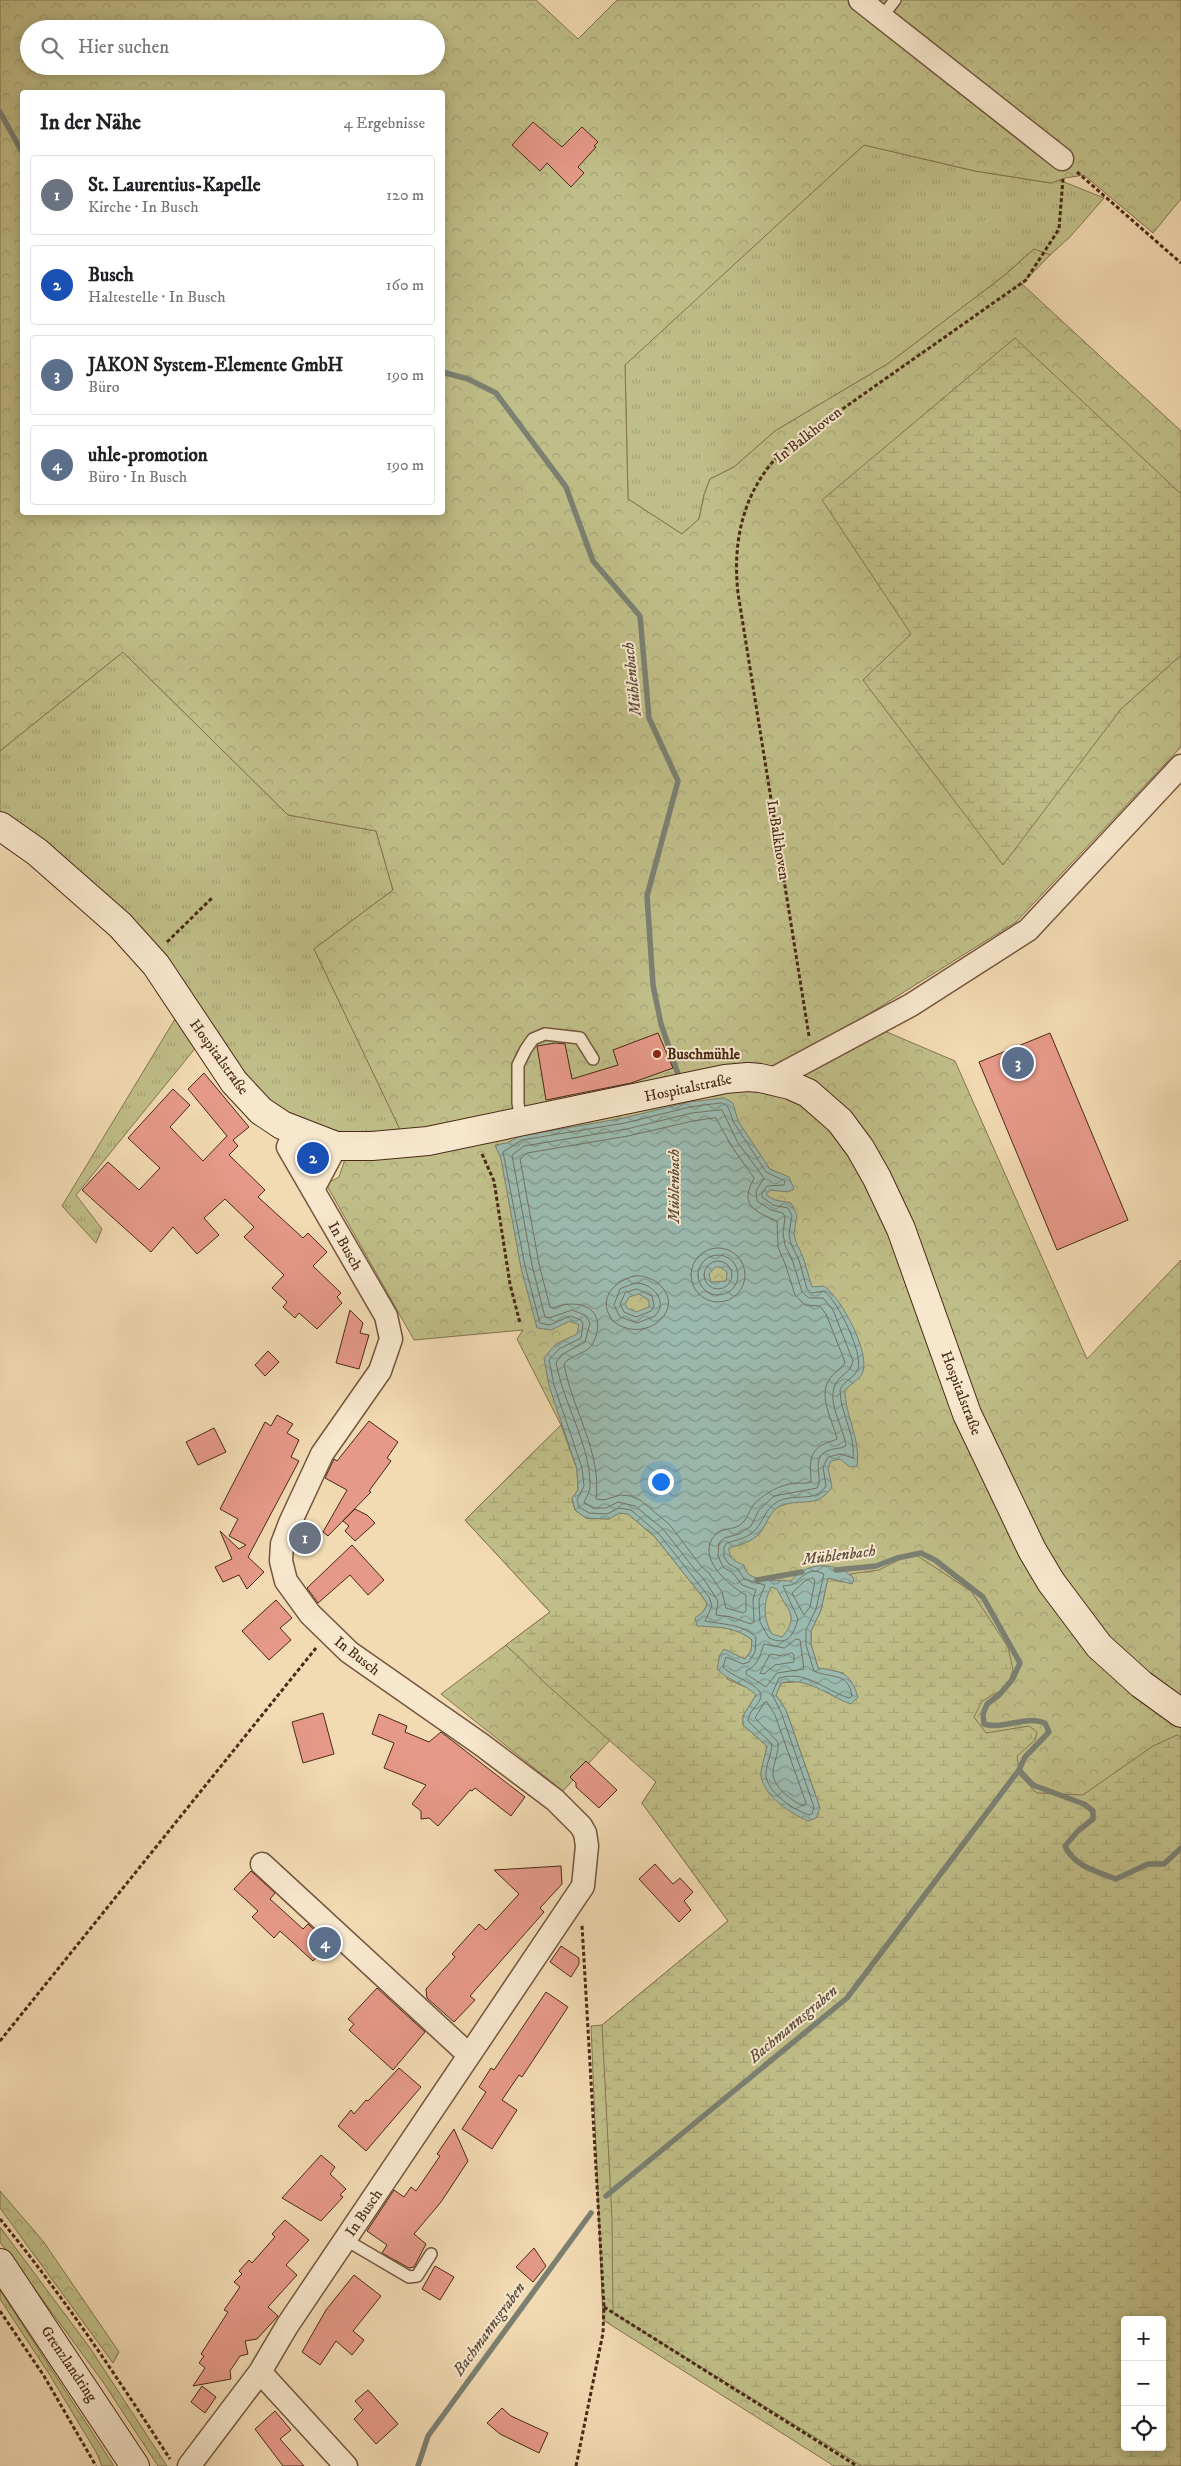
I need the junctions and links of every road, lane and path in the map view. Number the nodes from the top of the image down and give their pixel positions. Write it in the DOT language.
graph roads {
  1 [pos="860,0"];
  2 [pos="895,0"];
  3 [pos="882,18"];
  4 [pos="1062,159"];
  5 [pos="1181,262"];
  6 [pos="1181,766"];
  7 [pos="0,826"];
  8 [pos="213,897"];
  9 [pos="151,959"];
  10 [pos="593,1059"];
  11 [pos="813,1059"];
  12 [pos="771,1080"];
  13 [pos="521,1123"];
  14 [pos="295,1130"];
  15 [pos="473,1132"];
  16 [pos="336,1146"];
  17 [pos="312,1189"];
  18 [pos="520,1323"];
  19 [pos="328,1632"];
  20 [pos="1181,1713"];
  21 [pos="262,1864"];
  22 [pos="582,1924"];
  23 [pos="0,2041"];
  24 [pos="468,2054"];
  25 [pos="0,2219"];
  26 [pos="346,2240"];
  27 [pos="431,2254"];
  28 [pos="0,2263"];
  29 [pos="604,2307"];
  30 [pos="0,2311"];
  31 [pos="260,2372"];
  32 [pos="96,2466"];
  33 [pos="136,2466"];
  34 [pos="174,2466"];
  35 [pos="189,2466"];
  36 [pos="346,2466"];
  37 [pos="576,2466"];
  38 [pos="857,2466"];
  1 -- 3 [label="street"];
  2 -- 3 [label="lane"];
  3 -- 4 [label="street"];
  4 -- 5 [label="path"];
  4 -- 11 [label="path, In Balkhoven"];
  6 -- 11 [label="street"];
  7 -- 9 [label="street, Hospitalstraße"];
  8 -- 9 [label="path"];
  9 -- 14 [label="street, Hospitalstraße"];
  10 -- 13 [label="lane"];
  11 -- 12 [label="street"];
  12 -- 13 [label="street, Hospitalstraße"];
  12 -- 20 [label="street, Hospitalstraße"];
  13 -- 15 [label="street, Hospitalstraße"];
  14 -- 16 [label="street, Hospitalstraße"];
  14 -- 17 [label="street, In Busch"];
  15 -- 16 [label="street, Hospitalstraße"];
  15 -- 18 [label="path"];
  16 -- 17 [label="street"];
  17 -- 19 [label="street, In Busch"];
  19 -- 23 [label="path"];
  19 -- 24 [label="street, In Busch"];
  21 -- 24 [label="street"];
  22 -- 29 [label="path"];
  24 -- 26 [label="street, In Busch"];
  25 -- 34 [label="path"];
  26 -- 27 [label="lane"];
  26 -- 31 [label="street, In Busch"];
  28 -- 33 [label="street, Grenzlandring"];
  29 -- 37 [label="path"];
  29 -- 38 [label="path"];
  30 -- 32 [label="path"];
  31 -- 35 [label="street, In Busch"];
  31 -- 36 [label="street"];
}
